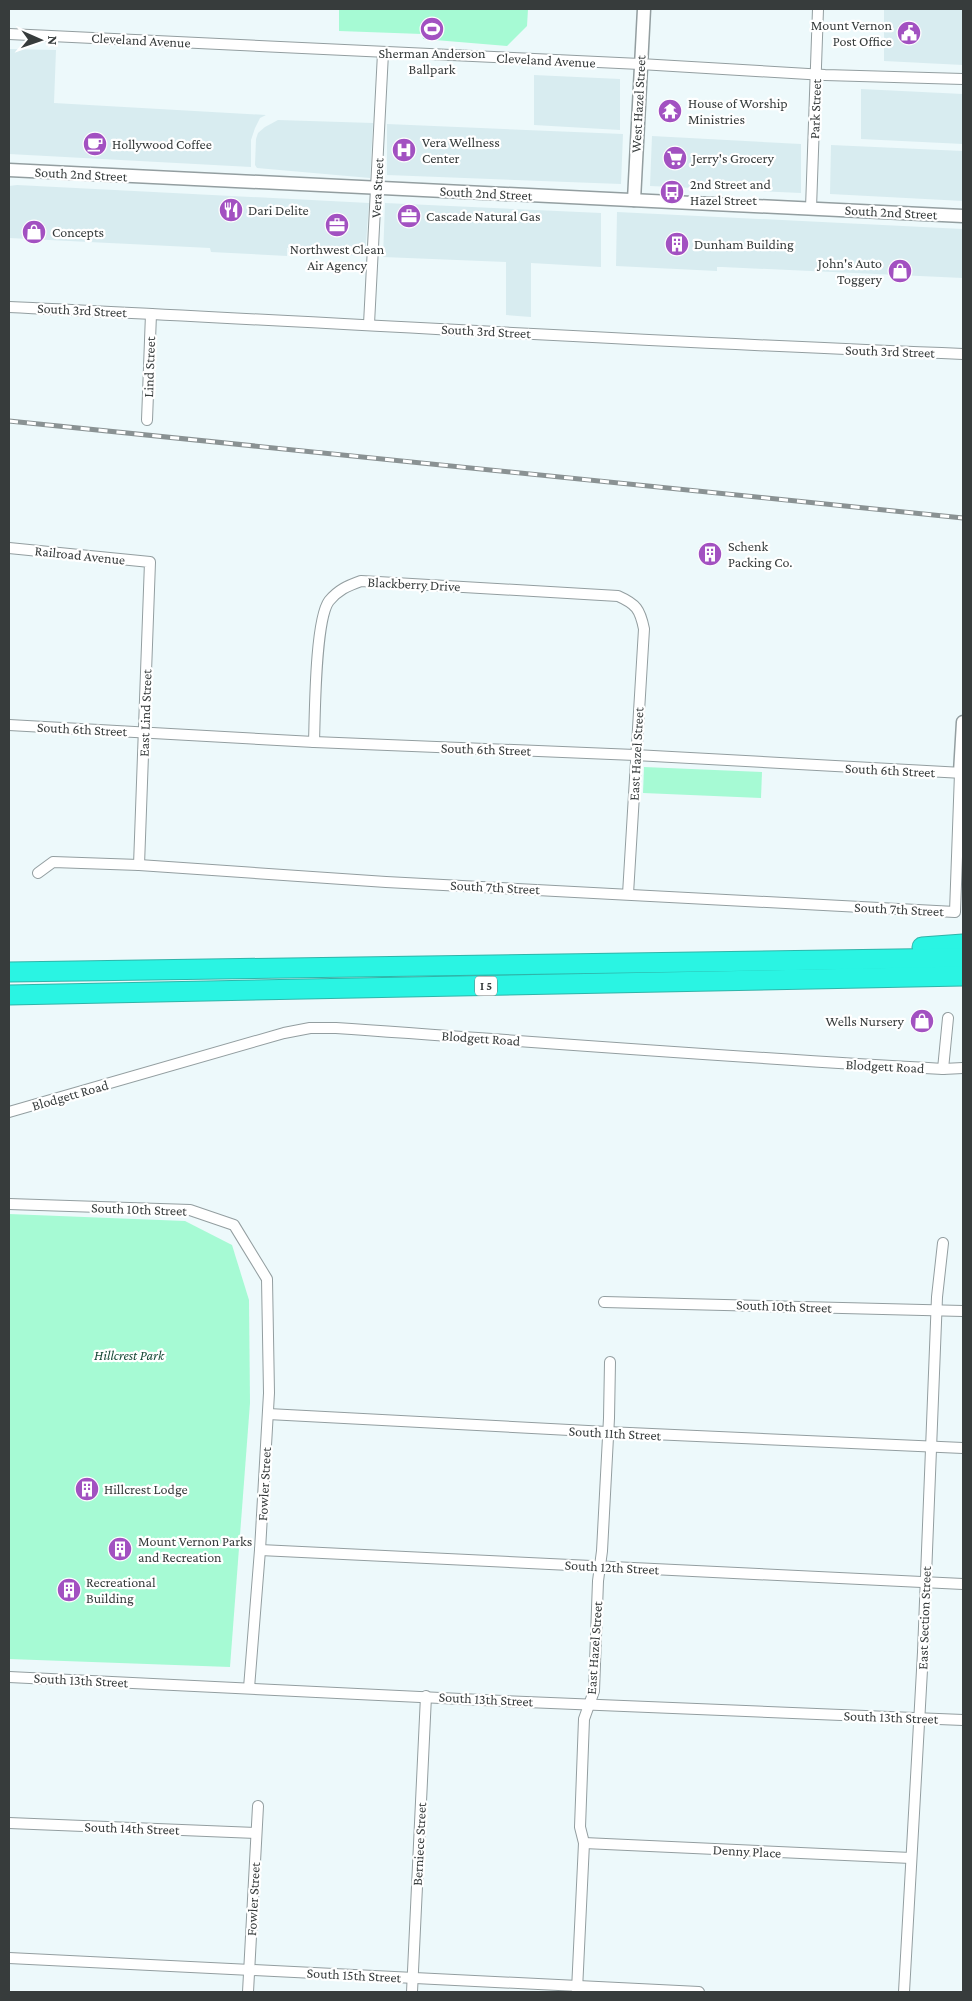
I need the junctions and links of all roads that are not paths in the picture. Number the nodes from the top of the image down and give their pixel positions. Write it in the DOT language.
graph roads {
  1 [pos="644,9"];
  2 [pos="818,9"];
  3 [pos="9,34"];
  4 [pos="383,52"];
  5 [pos="640,64"];
  6 [pos="816,75"];
  7 [pos="963,80"];
  8 [pos="9,170"];
  9 [pos="377,189"];
  10 [pos="634,200"];
  11 [pos="811,208"];
  12 [pos="963,216"];
  13 [pos="9,307"];
  14 [pos="151,314"];
  15 [pos="369,324"];
  16 [pos="963,354"];
  17 [pos="147,420"];
  18 [pos="9,548"];
  19 [pos="150,562"];
  20 [pos="641,614"];
  21 [pos="963,722"];
  22 [pos="9,725"];
  23 [pos="145,732"];
  24 [pos="314,742"];
  25 [pos="635,755"];
  26 [pos="962,773"];
  27 [pos="960,844"];
  28 [pos="139,865"];
  29 [pos="38,873"];
  30 [pos="628,894"];
  31 [pos="963,944"];
  32 [pos="963,958"];
  33 [pos="727,961"];
  34 [pos="9,972"];
  35 [pos="963,976"];
  36 [pos="9,995"];
  37 [pos="948,1018"];
  38 [pos="963,1068"];
  39 [pos="943,1069"];
  40 [pos="9,1112"];
  41 [pos="9,1204"];
  42 [pos="943,1243"];
  43 [pos="267,1279"];
  44 [pos="604,1302"];
  45 [pos="937,1310"];
  46 [pos="963,1311"];
  47 [pos="610,1362"];
  48 [pos="268,1414"];
  49 [pos="608,1432"];
  50 [pos="931,1446"];
  51 [pos="963,1448"];
  52 [pos="260,1550"];
  53 [pos="600,1567"];
  54 [pos="926,1582"];
  55 [pos="963,1584"];
  56 [pos="9,1677"];
  57 [pos="249,1688"];
  58 [pos="426,1696"];
  59 [pos="590,1704"];
  60 [pos="919,1718"];
  61 [pos="963,1720"];
  62 [pos="258,1806"];
  63 [pos="9,1823"];
  64 [pos="256,1833"];
  65 [pos="584,1843"];
  66 [pos="911,1858"];
  67 [pos="9,1958"];
  68 [pos="249,1970"];
  69 [pos="413,1977"];
  70 [pos="577,1989"];
  71 [pos="248,1992"];
  72 [pos="412,1992"];
  73 [pos="699,1992"];
  74 [pos="904,1992"];
  1 -- 5 [label="street, West Hazel Street"];
  2 -- 6 [label="street, Park Street"];
  3 -- 4 [label="street, Cleveland Avenue"];
  4 -- 5 [label="street, Cleveland Avenue"];
  4 -- 9 [label="street, Vera Street"];
  5 -- 6 [label="street, Cleveland Avenue"];
  5 -- 10 [label="street, West Hazel Street"];
  6 -- 7 [label="street, Cleveland Avenue"];
  6 -- 11 [label="street, Park Street"];
  8 -- 9 [label="street, South 2nd Street"];
  9 -- 10 [label="street, South 2nd Street"];
  9 -- 15 [label="street, Vera Street"];
  10 -- 11 [label="street, South 2nd Street"];
  11 -- 12 [label="street, South 2nd Street"];
  13 -- 14 [label="street, South 3rd Street"];
  14 -- 15 [label="street, South 3rd Street"];
  14 -- 17 [label="street, Lind Street"];
  15 -- 16 [label="street, South 3rd Street"];
  18 -- 19 [label="street, Railroad Avenue"];
  19 -- 23 [label="street, East Lind Street"];
  20 -- 24 [label="street, Blackberry Drive"];
  20 -- 25 [label="street, East Hazel Street"];
  21 -- 26 [label="street"];
  22 -- 23 [label="street, South 6th Street"];
  23 -- 24 [label="street, South 6th Street"];
  23 -- 28 [label="street, East Lind Street"];
  24 -- 25 [label="street, South 6th Street"];
  25 -- 26 [label="street, South 6th Street"];
  25 -- 30 [label="street, East Hazel Street"];
  26 -- 27 [label="street"];
  27 -- 30 [label="street, South 7th Street"];
  28 -- 29 [label="street, South 7th Street"];
  28 -- 30 [label="street, South 7th Street"];
  31 -- 33 [label="highway"];
  32 -- 33 [label="highway, I 5"];
  33 -- 34 [label="highway, I 5"];
  35 -- 36 [label="highway, I 5"];
  37 -- 39 [label="street"];
  38 -- 39 [label="street, Blodgett Road"];
  39 -- 40 [label="street, Blodgett Road"];
  41 -- 43 [label="street, South 10th Street"];
  42 -- 45 [label="street, East Section Street"];
  43 -- 48 [label="street, Fowler Street"];
  44 -- 45 [label="street, South 10th Street"];
  45 -- 46 [label="street, South 10th Street"];
  45 -- 50 [label="street, East Section Street"];
  47 -- 49 [label="street, East Hazel Street"];
  48 -- 49 [label="street, South 11th Street"];
  48 -- 52 [label="street, Fowler Street"];
  49 -- 50 [label="street, South 11th Street"];
  49 -- 53 [label="street, East Hazel Street"];
  50 -- 51 [label="street, South 11th Street"];
  50 -- 54 [label="street, East Section Street"];
  52 -- 53 [label="street, South 12th Street"];
  52 -- 57 [label="street, Fowler Street"];
  53 -- 54 [label="street, South 12th Street"];
  53 -- 59 [label="street, East Hazel Street"];
  54 -- 55 [label="street, South 12th Street"];
  54 -- 60 [label="street, East Section Street"];
  56 -- 57 [label="street, South 13th Street"];
  57 -- 58 [label="street, South 13th Street"];
  58 -- 59 [label="street, South 13th Street"];
  58 -- 69 [label="street, Berniece Street"];
  59 -- 60 [label="street, South 13th Street"];
  59 -- 65 [label="street, East Hazel Street"];
  60 -- 61 [label="street, South 13th Street"];
  60 -- 66 [label="street, East Section Street"];
  62 -- 64 [label="street, Fowler Street"];
  63 -- 64 [label="street, South 14th Street"];
  64 -- 68 [label="street, Fowler Street"];
  65 -- 66 [label="street, Denny Place"];
  65 -- 70 [label="street, East Hazel Street"];
  66 -- 74 [label="street, East Section Street"];
  67 -- 68 [label="street, South 15th Street"];
  68 -- 69 [label="street, South 15th Street"];
  68 -- 71 [label="street, Fowler Street"];
  69 -- 70 [label="street, South 15th Street"];
  69 -- 72 [label="street, Berniece Street"];
  70 -- 73 [label="street, South 15th Street"];
}
